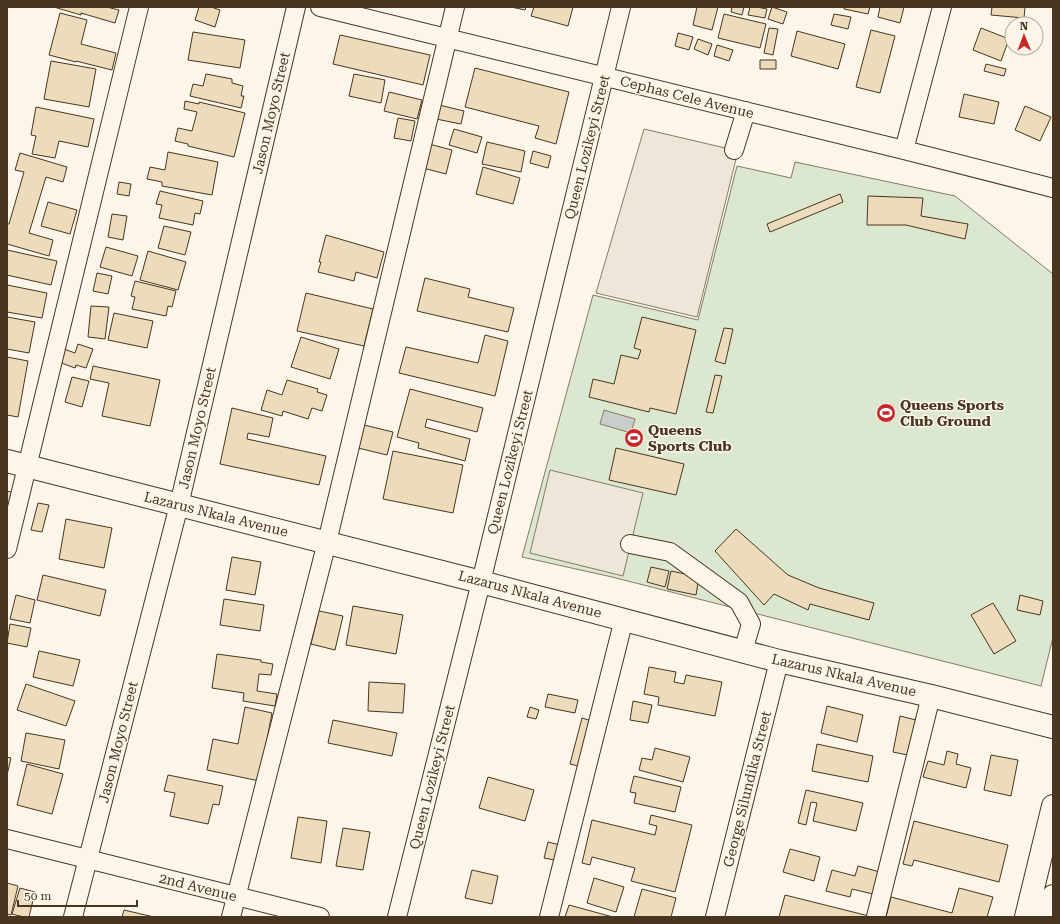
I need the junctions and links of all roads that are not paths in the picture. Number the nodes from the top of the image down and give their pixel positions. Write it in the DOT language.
graph roads {
  1 [pos="139,7"];
  2 [pos="296,7"];
  3 [pos="320,7"];
  4 [pos="455,7"];
  5 [pos="621,7"];
  6 [pos="942,7"];
  7 [pos="448,38"];
  8 [pos="604,76"];
  9 [pos="746,111"];
  10 [pos="734,150"];
  11 [pos="904,150"];
  12 [pos="1053,188"];
  13 [pos="7,461"];
  14 [pos="28,466"];
  15 [pos="179,505"];
  16 [pos="327,542"];
  17 [pos="630,544"];
  18 [pos="7,549"];
  19 [pos="481,582"];
  20 [pos="624,619"];
  21 [pos="743,651"];
  22 [pos="779,661"];
  23 [pos="931,696"];
  24 [pos="1053,727"];
  25 [pos="1053,806"];
  26 [pos="7,839"];
  27 [pos="88,859"];
  28 [pos="236,896"];
  29 [pos="1053,896"];
  30 [pos="73,917"];
  31 [pos="231,917"];
  32 [pos="320,917"];
  33 [pos="397,917"];
  34 [pos="549,917"];
  35 [pos="715,917"];
  36 [pos="876,917"];
  37 [pos="1026,917"];
  38 [pos="1048,917"];
  1 -- 14 [label="street"];
  2 -- 15 [label="street, Jason Moyo Street"];
  3 -- 7 [label="street, Cephas Cele Avenue"];
  4 -- 7 [label="street"];
  5 -- 8 [label="street, Queen Lozikeyi Street"];
  6 -- 11 [label="street"];
  7 -- 8 [label="street, Cephas Cele Avenue"];
  7 -- 16 [label="street"];
  8 -- 9 [label="street, Cephas Cele Avenue"];
  8 -- 19 [label="street, Queen Lozikeyi Street"];
  9 -- 10 [label="street"];
  9 -- 11 [label="street, Cephas Cele Avenue"];
  11 -- 12 [label="street, Cephas Cele Avenue"];
  13 -- 14 [label="main road, Lazarus Nkala Avenue"];
  14 -- 15 [label="main road, Lazarus Nkala Avenue"];
  14 -- 18 [label="street"];
  15 -- 16 [label="main road, Lazarus Nkala Avenue"];
  15 -- 27 [label="street, Jason Moyo Street"];
  16 -- 19 [label="main road, Lazarus Nkala Avenue"];
  16 -- 28 [label="street"];
  17 -- 21 [label="street"];
  19 -- 20 [label="main road, Lazarus Nkala Avenue"];
  19 -- 33 [label="street, Queen Lozikeyi Street"];
  20 -- 21 [label="main road, Lazarus Nkala Avenue"];
  20 -- 34 [label="street"];
  21 -- 22 [label="main road, Lazarus Nkala Avenue"];
  22 -- 23 [label="main road, Lazarus Nkala Avenue"];
  22 -- 35 [label="street, George Silundika Street"];
  23 -- 24 [label="main road, Lazarus Nkala Avenue"];
  23 -- 36 [label="street"];
  25 -- 37 [label="main road"];
  26 -- 27 [label="street, 2nd Avenue"];
  27 -- 28 [label="street, 2nd Avenue"];
  27 -- 30 [label="street, Jason Moyo Street"];
  28 -- 31 [label="street"];
  28 -- 32 [label="street, 2nd Avenue"];
  29 -- 38 [label="main road"];
}
